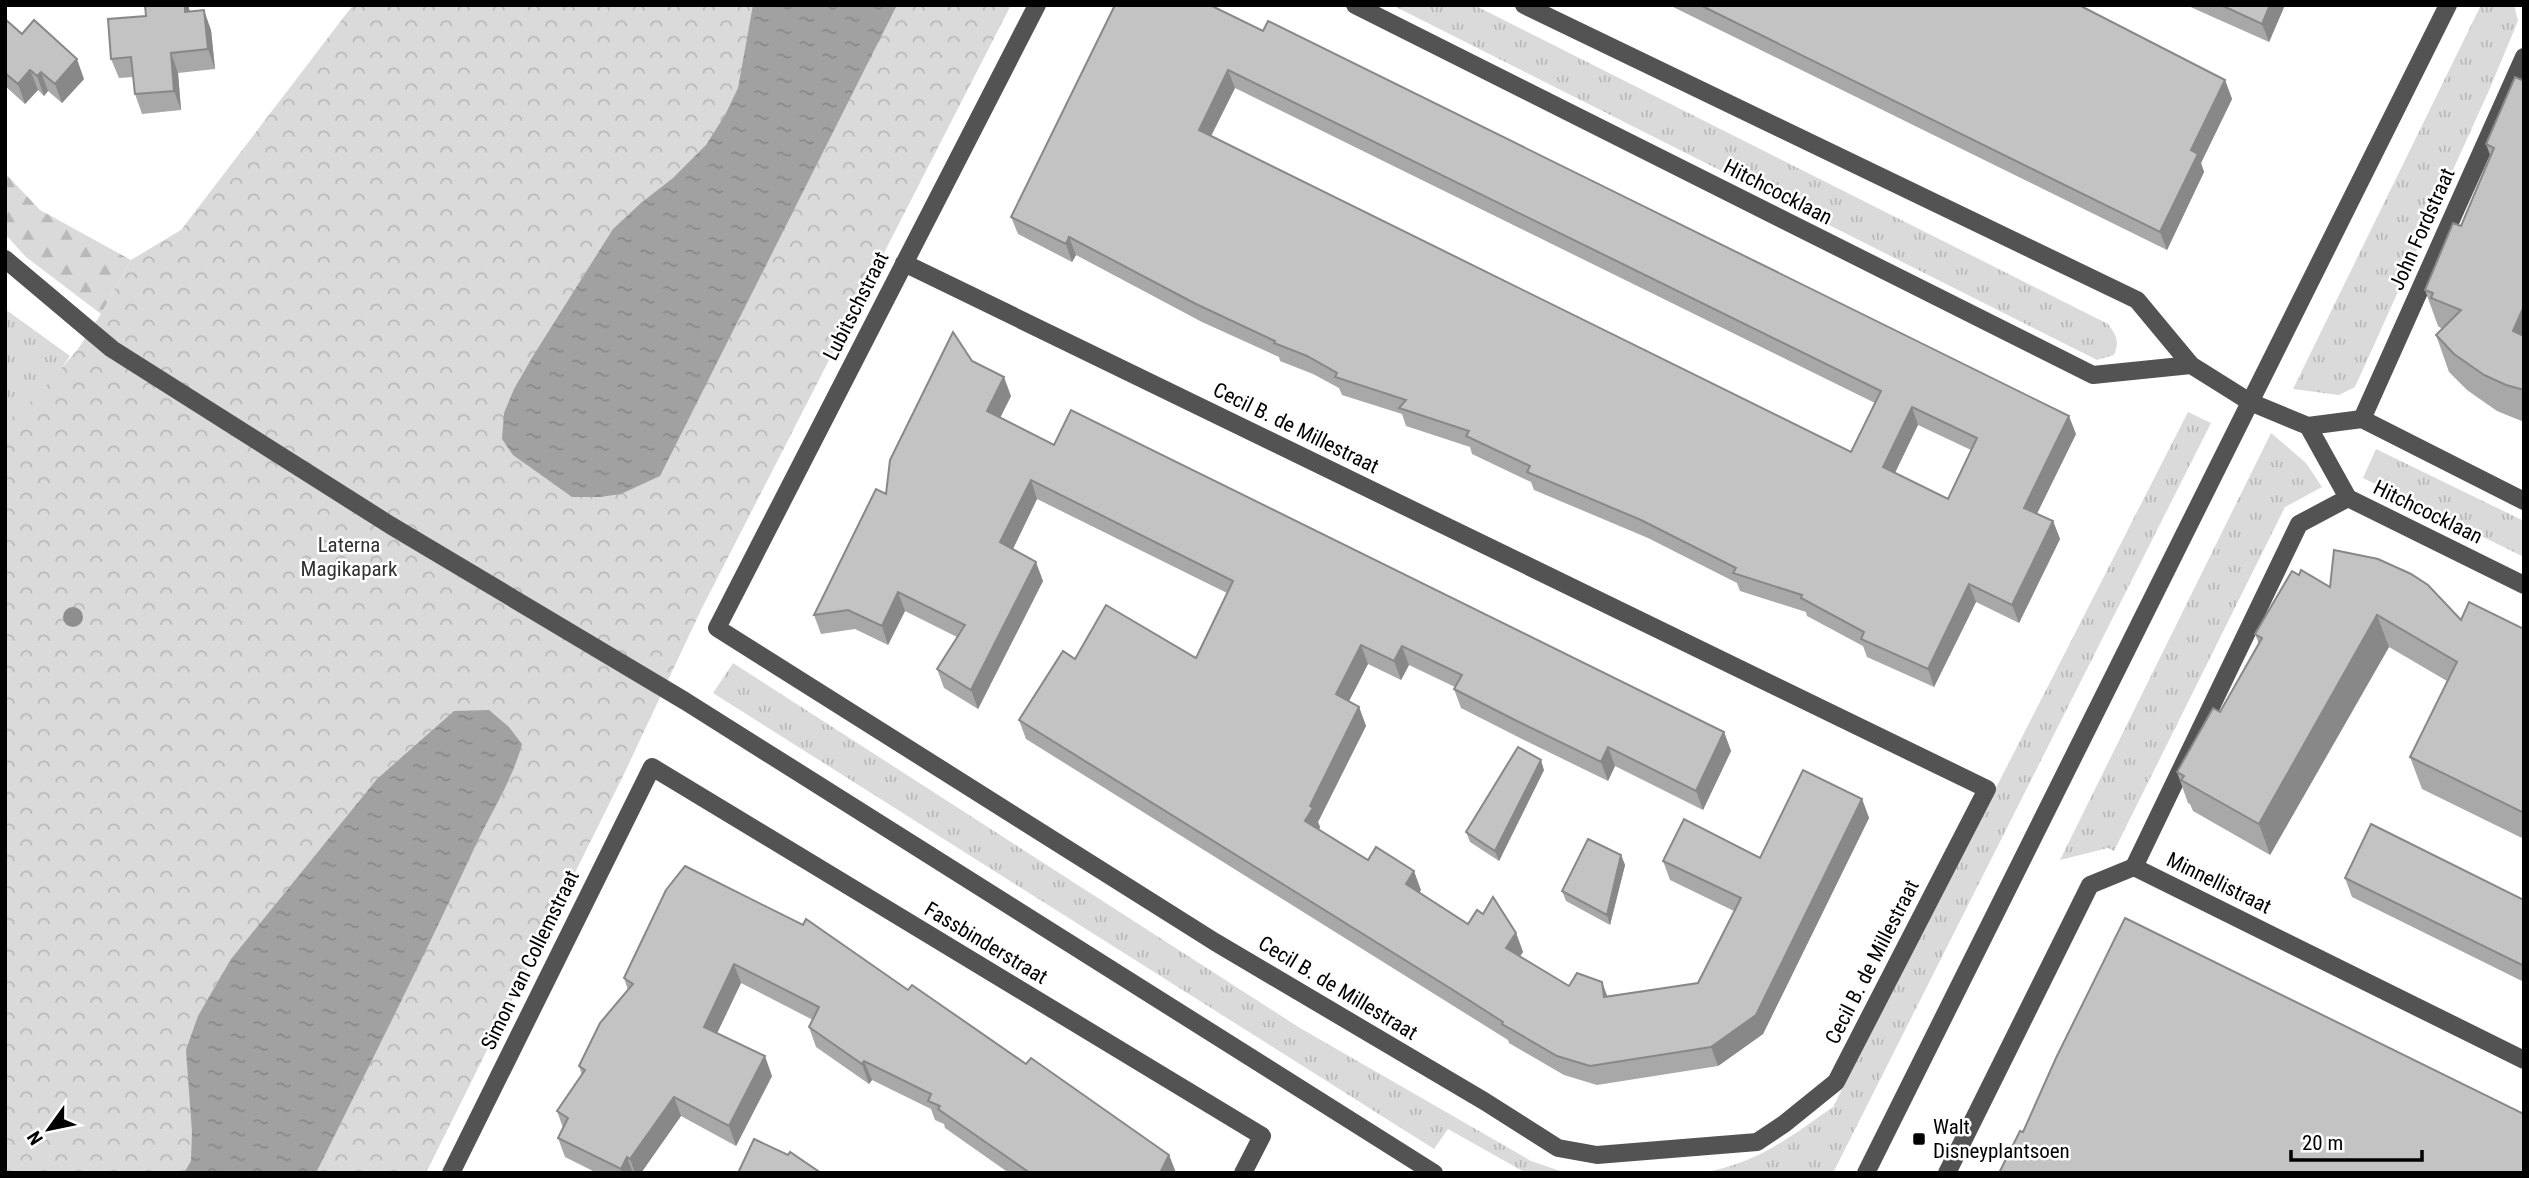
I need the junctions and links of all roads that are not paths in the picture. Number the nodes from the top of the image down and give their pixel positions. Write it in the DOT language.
graph roads {
  1 [pos="1037,5"];
  2 [pos="1354,5"];
  3 [pos="1524,5"];
  4 [pos="2448,5"];
  5 [pos="2524,57"];
  6 [pos="5,259"];
  7 [pos="904,263"];
  8 [pos="2191,365"];
  9 [pos="2250,402"];
  10 [pos="2362,419"];
  11 [pos="2308,426"];
  12 [pos="2348,498"];
  13 [pos="2524,501"];
  14 [pos="2524,584"];
  15 [pos="717,628"];
  16 [pos="652,768"];
  17 [pos="2134,867"];
  18 [pos="2524,1060"];
  19 [pos="455,1171"];
  20 [pos="1243,1173"];
  21 [pos="1434,1173"];
  22 [pos="1866,1173"];
  23 [pos="1947,1173"];
  1 -- 7 [label="street, Lubitschstraat"];
  2 -- 8 [label="street, Hitchcocklaan"];
  3 -- 8 [label="street"];
  4 -- 9 [label="street"];
  5 -- 10 [label="street, John Fordstraat"];
  6 -- 21 [label="street"];
  7 -- 15 [label="street, Lubitschstraat"];
  7 -- 15 [label="street, Cecil B. de Millestraat"];
  8 -- 9 [label="street"];
  9 -- 11 [label="street"];
  9 -- 22 [label="street"];
  10 -- 11 [label="street"];
  10 -- 13 [label="street"];
  11 -- 12 [label="street, Hitchcocklaan"];
  12 -- 14 [label="street, Hitchcocklaan"];
  12 -- 17 [label="street, Minnellistraat"];
  16 -- 19 [label="street, Simon van Collemstraat"];
  16 -- 20 [label="street, Fassbinderstraat"];
  17 -- 18 [label="street, Minnellistraat"];
  17 -- 23 [label="street"];
}
